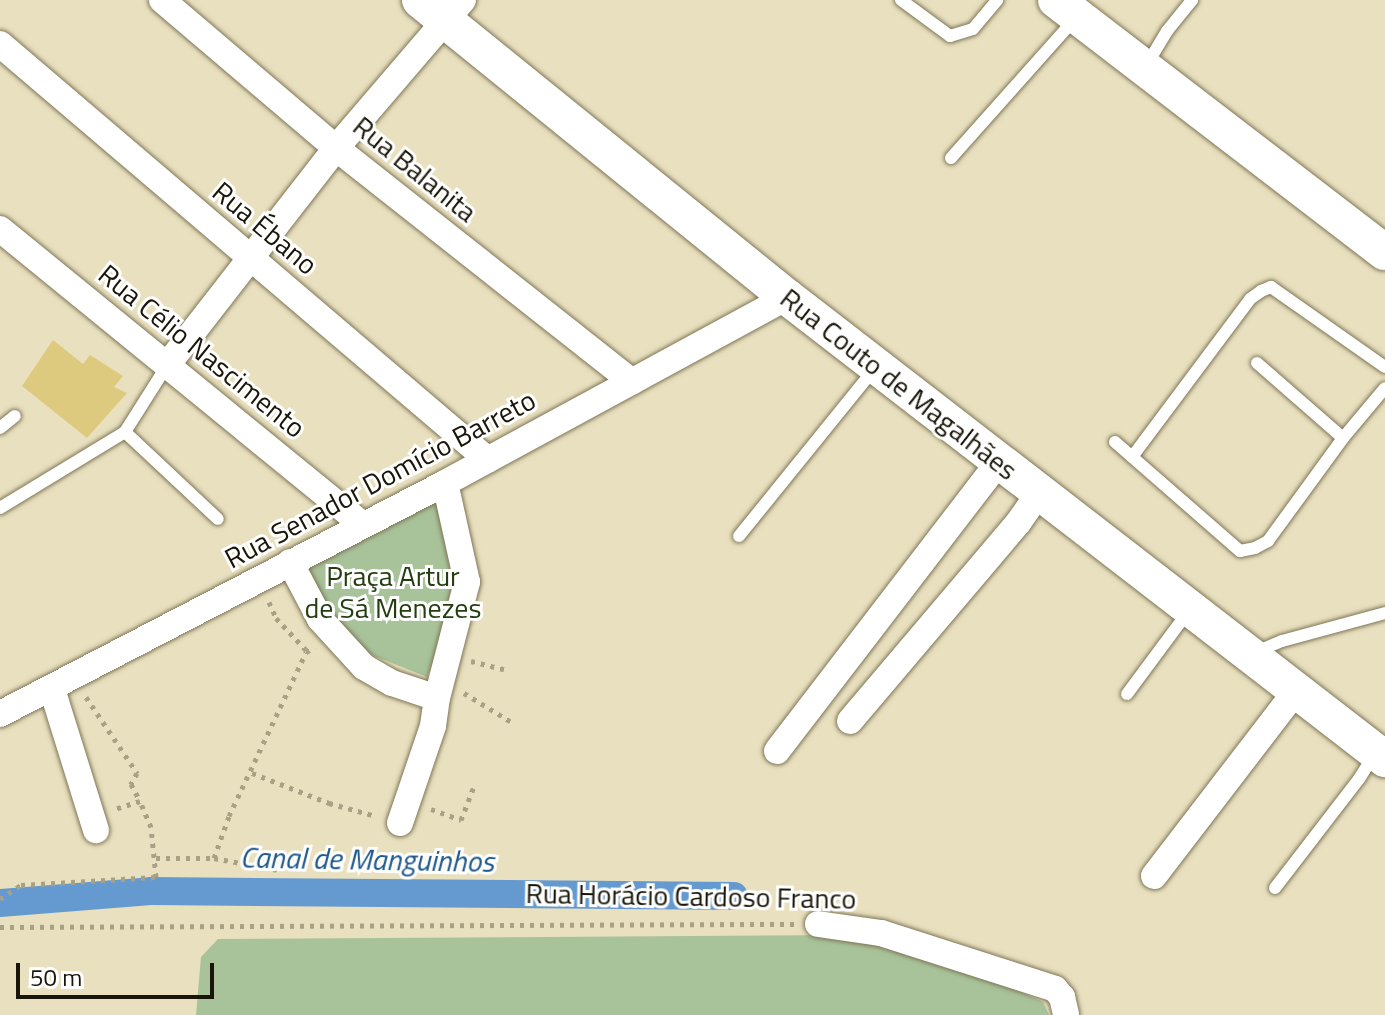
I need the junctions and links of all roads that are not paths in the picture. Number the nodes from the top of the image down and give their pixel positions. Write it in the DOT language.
graph roads {
  1 [pos="162,0"];
  2 [pos="901,0"];
  3 [pos="997,0"];
  4 [pos="1192,0"];
  5 [pos="443,7"];
  6 [pos="1066,8"];
  7 [pos="0,44"];
  8 [pos="1145,69"];
  9 [pos="336,148"];
  10 [pos="951,158"];
  11 [pos="0,229"];
  12 [pos="1385,252"];
  13 [pos="250,257"];
  14 [pos="787,297"];
  15 [pos="1257,363"];
  16 [pos="168,364"];
  17 [pos="876,366"];
  18 [pos="1385,367"];
  19 [pos="632,382"];
  20 [pos="1385,388"];
  21 [pos="15,416"];
  22 [pos="0,428"];
  23 [pos="125,432"];
  24 [pos="1343,438"];
  25 [pos="1115,442"];
  26 [pos="1132,457"];
  27 [pos="488,460"];
  28 [pos="999,462"];
  29 [pos="445,483"];
  30 [pos="1039,493"];
  31 [pos="0,508"];
  32 [pos="218,519"];
  33 [pos="362,524"];
  34 [pos="739,536"];
  35 [pos="290,562"];
  36 [pos="1190,609"];
  37 [pos="1385,613"];
  38 [pos="1250,655"];
  39 [pos="62,682"];
  40 [pos="440,690"];
  41 [pos="1296,691"];
  42 [pos="1127,694"];
  43 [pos="0,714"];
  44 [pos="850,721"];
  45 [pos="1382,750"];
  46 [pos="777,751"];
  47 [pos="404,811"];
  48 [pos="94,823"];
  49 [pos="1154,876"];
  50 [pos="1275,888"];
  51 [pos="818,924"];
  52 [pos="1066,1015"];
  1 -- 9 [label="street, Rua Balanita"];
  2 -- 3 [label="lane"];
  4 -- 8 [label="lane"];
  5 -- 9 [label="street"];
  5 -- 14 [label="main road, Rua Couto de Magalhães"];
  6 -- 8 [label="main road"];
  6 -- 10 [label="lane"];
  7 -- 13 [label="street, Rua Ébano"];
  8 -- 12 [label="main road"];
  9 -- 13 [label="street"];
  9 -- 19 [label="street, Rua Balanita"];
  11 -- 16 [label="street, Rua Célio Nascimento"];
  13 -- 16 [label="street"];
  13 -- 27 [label="street, Rua Ébano"];
  14 -- 17 [label="main road, Rua Couto de Magalhães"];
  14 -- 19 [label="street, Rua Senador Domício Barreto"];
  15 -- 24 [label="lane"];
  16 -- 23 [label="lane"];
  16 -- 33 [label="street, Rua Célio Nascimento"];
  17 -- 28 [label="main road, Rua Couto de Magalhães"];
  17 -- 34 [label="lane"];
  18 -- 26 [label="lane"];
  19 -- 27 [label="street, Rua Senador Domício Barreto"];
  20 -- 24 [label="lane"];
  21 -- 22 [label="lane"];
  23 -- 31 [label="lane"];
  23 -- 32 [label="lane"];
  24 -- 26 [label="lane"];
  25 -- 26 [label="lane"];
  27 -- 29 [label="street, Rua Senador Domício Barreto"];
  28 -- 30 [label="main road, Rua Couto de Magalhães"];
  28 -- 46 [label="street"];
  29 -- 33 [label="street, Rua Senador Domício Barreto"];
  29 -- 40 [label="street"];
  30 -- 36 [label="main road, Rua Couto de Magalhães"];
  30 -- 44 [label="street"];
  33 -- 35 [label="street, Rua Senador Domício Barreto"];
  35 -- 39 [label="street, Rua Senador Domício Barreto"];
  35 -- 40 [label="street"];
  36 -- 38 [label="main road, Rua Couto de Magalhães"];
  36 -- 42 [label="lane"];
  37 -- 38 [label="lane"];
  38 -- 41 [label="main road, Rua Couto de Magalhães"];
  39 -- 43 [label="street, Rua Senador Domício Barreto"];
  39 -- 48 [label="street"];
  40 -- 47 [label="street"];
  41 -- 45 [label="main road, Rua Couto de Magalhães"];
  41 -- 49 [label="street"];
  45 -- 50 [label="lane"];
  51 -- 52 [label="street, Rua Horácio Cardoso Franco"];
}
